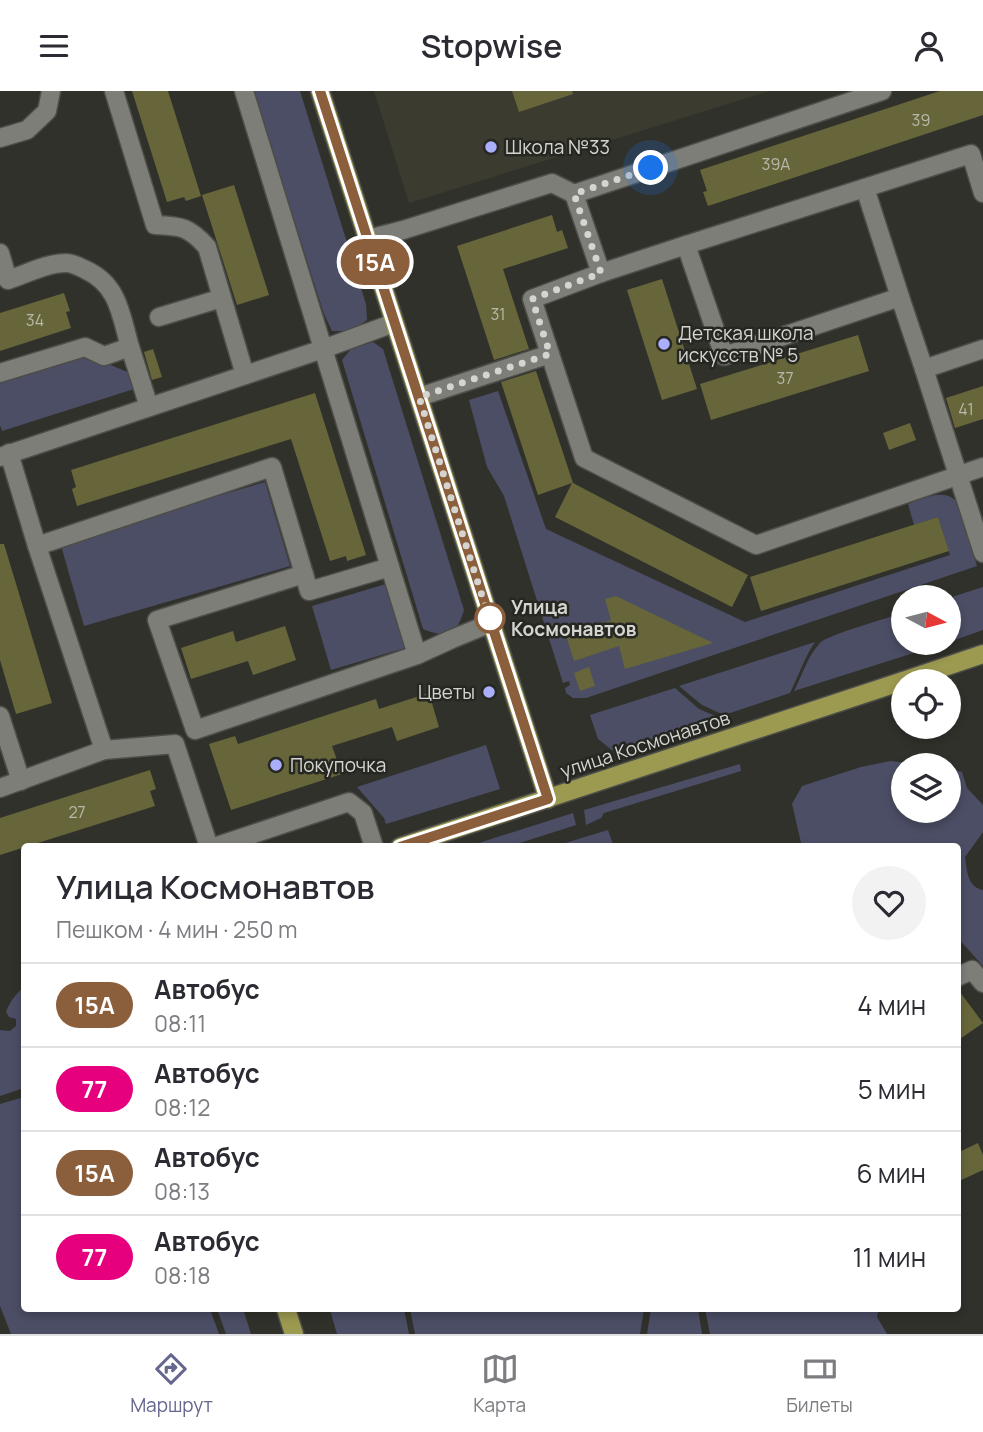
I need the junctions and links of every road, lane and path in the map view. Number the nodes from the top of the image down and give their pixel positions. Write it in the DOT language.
graph roads {
  1 [pos="51,91"];
  2 [pos="114,91"];
  3 [pos="244,91"];
  4 [pos="320,91"];
  5 [pos="882,91"];
  6 [pos="0,138"];
  7 [pos="865,188"];
  8 [pos="983,193"];
  9 [pos="574,194"];
  10 [pos="368,239"];
  11 [pos="686,244"];
  12 [pos="0,253"];
  13 [pos="601,273"];
  14 [pos="900,297"];
  15 [pos="222,298"];
  16 [pos="159,317"];
  17 [pos="394,323"];
  18 [pos="130,347"];
  19 [pos="323,349"];
  20 [pos="983,349"];
  21 [pos="550,354"];
  22 [pos="924,369"];
  23 [pos="0,373"];
  24 [pos="245,375"];
  25 [pos="419,397"];
  26 [pos="149,407"];
  27 [pos="5,455"];
  28 [pos="983,467"];
  29 [pos="958,475"];
  30 [pos="37,546"];
  31 [pos="983,553"];
  32 [pos="390,567"];
  33 [pos="304,574"];
  34 [pos="491,624"];
  35 [pos="983,654"];
  36 [pos="417,655"];
  37 [pos="939,669"];
  38 [pos="891,685"];
  39 [pos="0,716"];
  40 [pos="195,730"];
  41 [pos="175,744"];
  42 [pos="104,750"];
  43 [pos="21,781"];
  44 [pos="0,788"];
  45 [pos="548,799"];
  46 [pos="208,843"];
  47 [pos="227,843"];
  48 [pos="373,843"];
  49 [pos="412,843"];
  50 [pos="961,975"];
  51 [pos="983,983"];
  52 [pos="287,1312"];
  53 [pos="293,1334"];
  1 -- 6 [label="lane"];
  2 -- 15 [label="lane"];
  3 -- 19 [label="lane"];
  4 -- 10 [label="main road"];
  5 -- 9 [label="lane"];
  7 -- 8 [label="lane"];
  7 -- 11 [label="lane"];
  7 -- 14 [label="lane"];
  9 -- 10 [label="lane"];
  9 -- 13 [label="lane"];
  10 -- 17 [label="main road"];
  11 -- 13 [label="lane"];
  11 -- 14 [label="lane"];
  12 -- 18 [label="lane"];
  13 -- 21 [label="lane"];
  14 -- 22 [label="lane"];
  15 -- 16 [label="lane"];
  15 -- 24 [label="lane"];
  17 -- 19 [label="lane"];
  17 -- 25 [label="main road"];
  18 -- 23 [label="lane"];
  18 -- 26 [label="lane"];
  19 -- 24 [label="lane"];
  19 -- 32 [label="lane"];
  20 -- 22 [label="lane"];
  21 -- 25 [label="lane"];
  21 -- 29 [label="lane"];
  22 -- 29 [label="lane"];
  24 -- 26 [label="lane"];
  25 -- 34 [label="main road"];
  26 -- 27 [label="lane"];
  27 -- 30 [label="lane"];
  28 -- 29 [label="lane"];
  29 -- 31 [label="lane"];
  30 -- 33 [label="lane"];
  30 -- 42 [label="lane"];
  32 -- 33 [label="lane"];
  32 -- 36 [label="lane"];
  33 -- 40 [label="lane"];
  34 -- 36 [label="lane"];
  34 -- 45 [label="main road"];
  35 -- 37 [label="main road, улица Космонавтов"];
  36 -- 40 [label="lane"];
  38 -- 45 [label="main road, улица Космонавтов"];
  39 -- 43 [label="lane"];
  40 -- 41 [label="lane"];
  41 -- 42 [label="lane"];
  41 -- 46 [label="lane"];
  42 -- 43 [label="lane"];
  43 -- 44 [label="lane"];
  45 -- 49 [label="main road, улица Космонавтов"];
  47 -- 48 [label="lane"];
  50 -- 51 [label="lane"];
  52 -- 53 [label="main road"];
}
